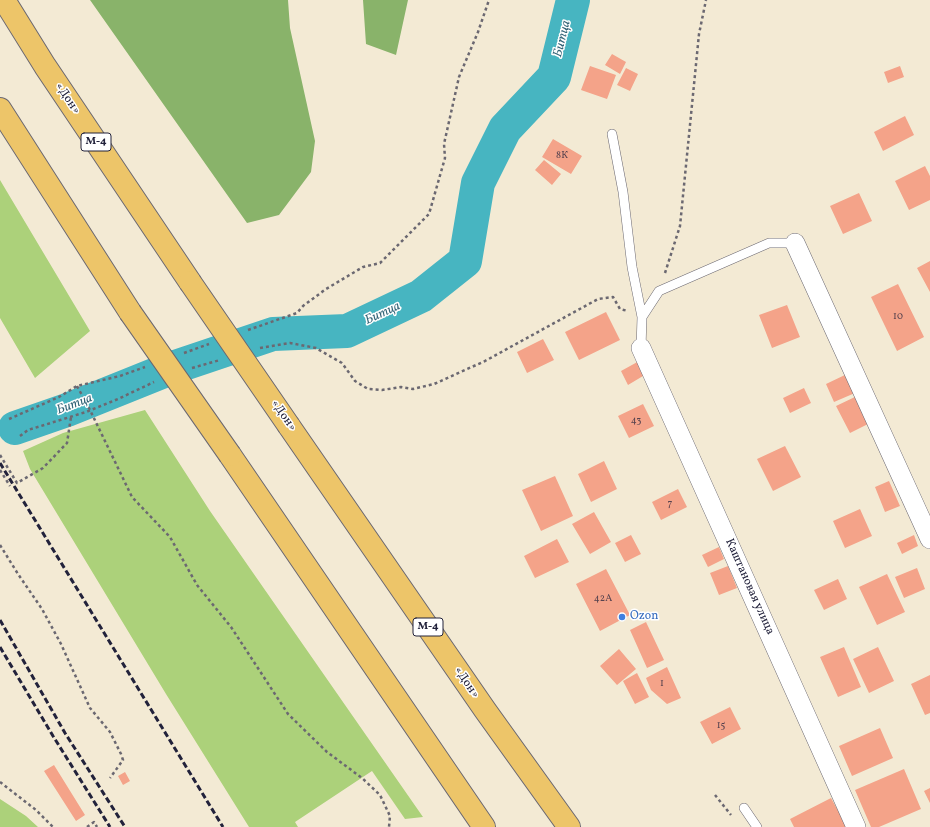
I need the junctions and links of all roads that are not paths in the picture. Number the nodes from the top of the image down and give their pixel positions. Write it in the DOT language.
graph roads {
  1 [pos="4,0"];
  2 [pos="0,109"];
  3 [pos="612,134"];
  4 [pos="796,243"];
  5 [pos="642,317"];
  6 [pos="641,348"];
  7 [pos="930,539"];
  8 [pos="744,808"];
  9 [pos="484,827"];
  10 [pos="569,827"];
  11 [pos="757,827"];
  12 [pos="856,827"];
  1 -- 10 [label="highway, «Дон» / М-4, bridge"];
  2 -- 9 [label="highway, bridge"];
  3 -- 5 [label="lane"];
  4 -- 5 [label="lane"];
  4 -- 7 [label="street"];
  5 -- 6 [label="lane"];
  6 -- 12 [label="street, Каштановая улица"];
  8 -- 11 [label="lane"];
}
